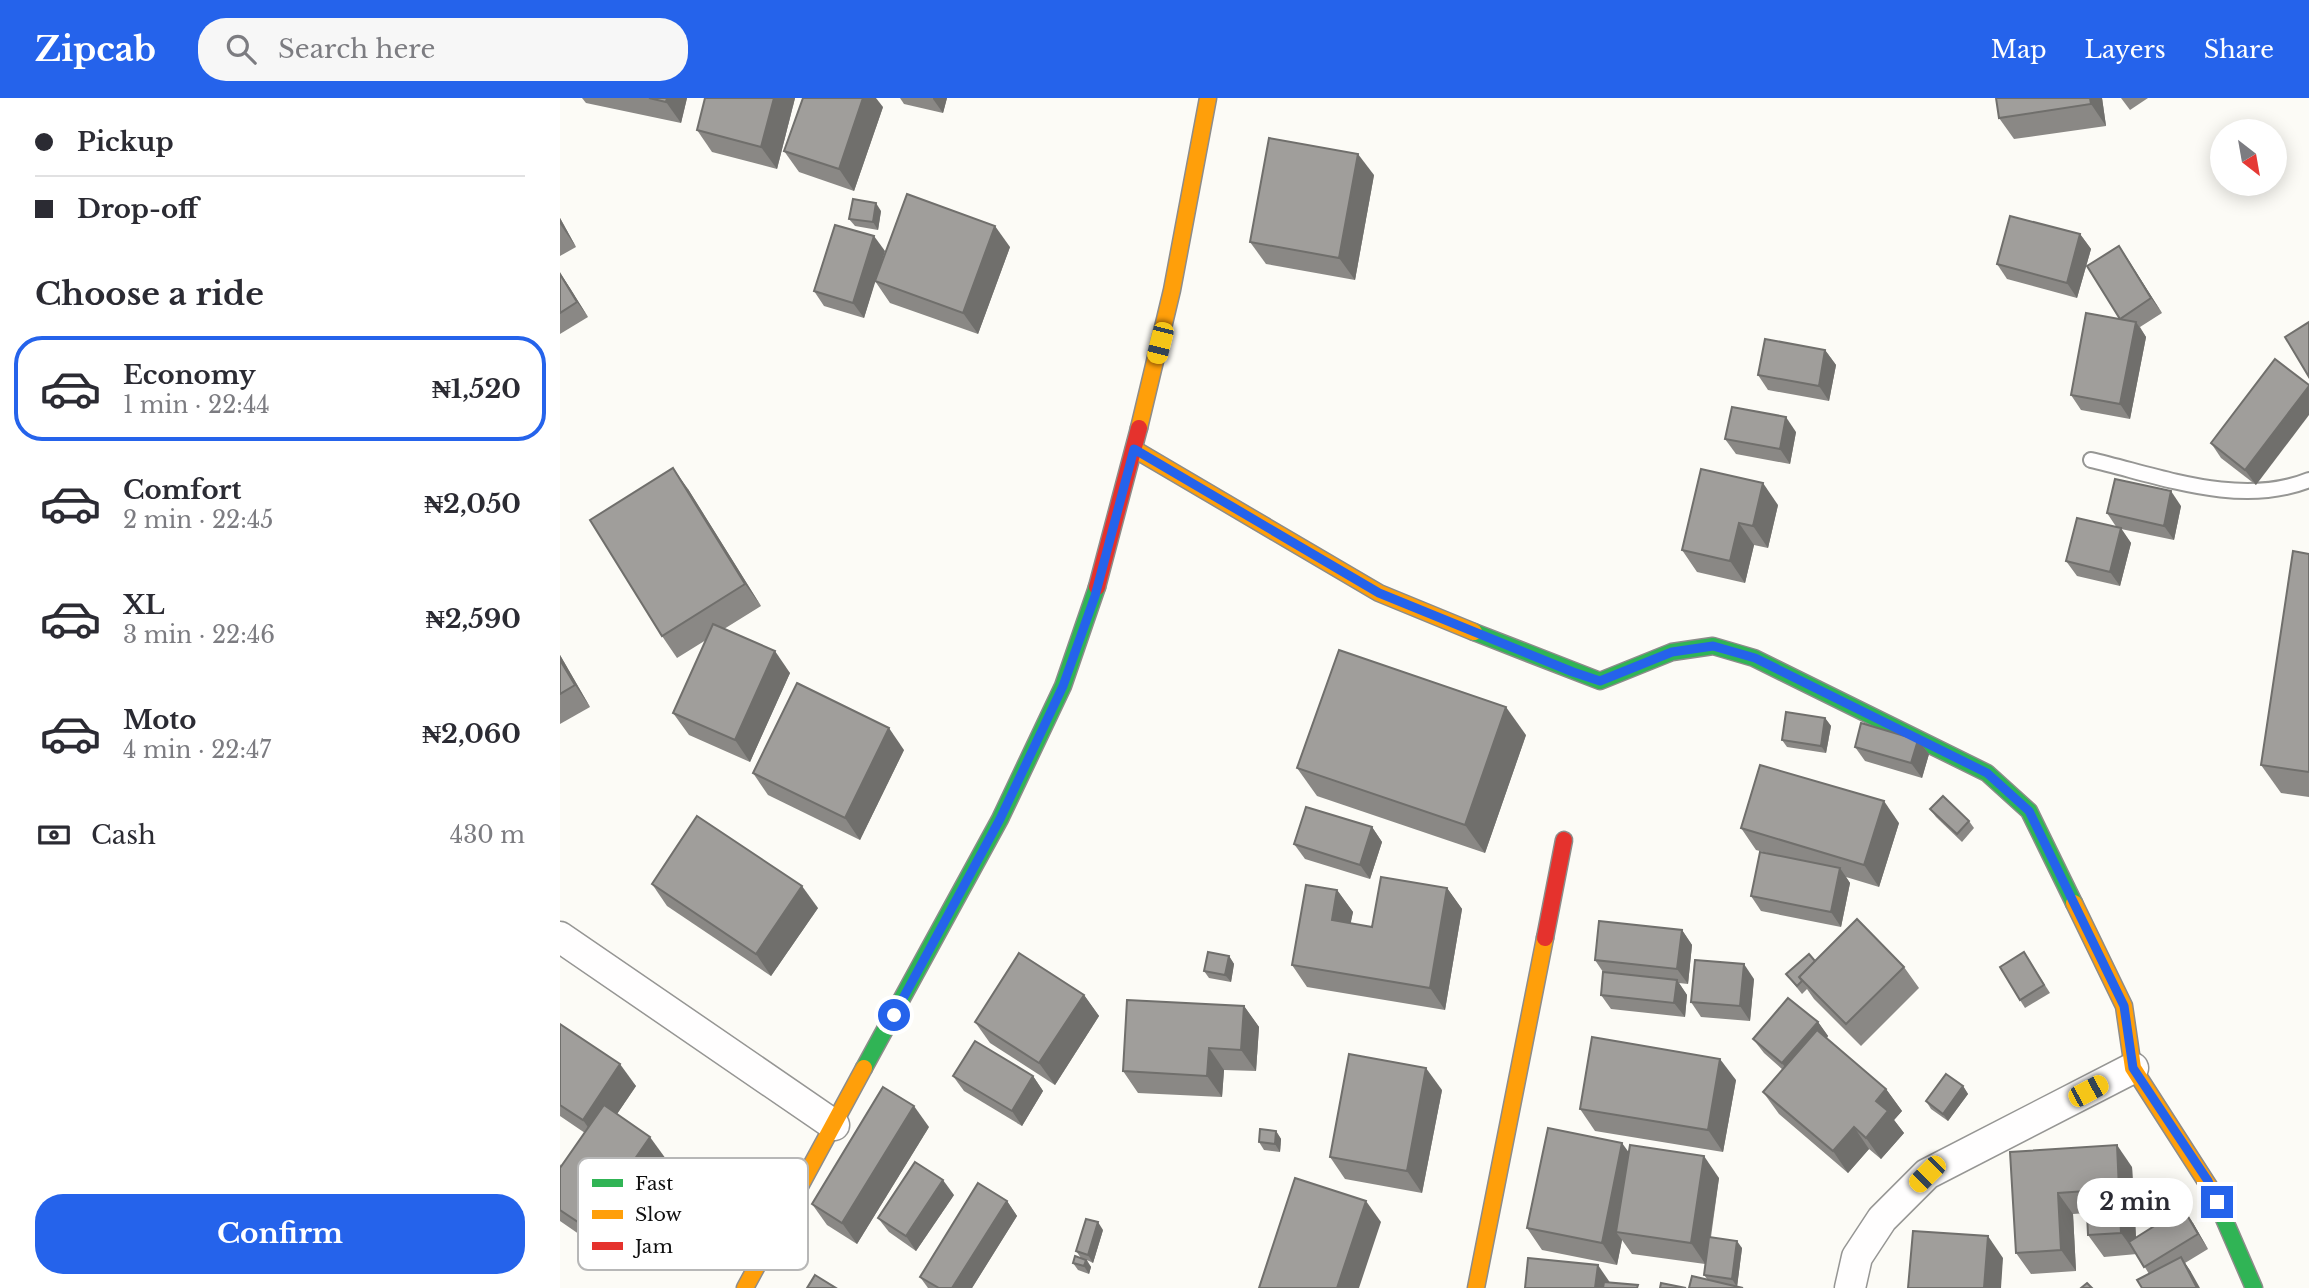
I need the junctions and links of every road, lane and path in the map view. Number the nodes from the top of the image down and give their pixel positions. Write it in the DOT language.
graph roads {
  1 [pos="1208,98"];
  2 [pos="1134,449"];
  3 [pos="2091,460"];
  4 [pos="2309,480"];
  5 [pos="1564,840"];
  6 [pos="560,937"];
  7 [pos="2133,1068"];
  8 [pos="834,1125"];
  9 [pos="808,1173"];
  10 [pos="755,1270"];
  11 [pos="745,1288"];
  12 [pos="1476,1288"];
  13 [pos="1850,1288"];
  14 [pos="2254,1288"];
  1 -- 2 [label="street"];
  2 -- 7 [label="street"];
  2 -- 8 [label="street"];
  3 -- 4 [label="lane"];
  5 -- 12 [label="street"];
  6 -- 8 [label="street"];
  7 -- 13 [label="street"];
  7 -- 14 [label="street"];
  8 -- 9 [label="street"];
  10 -- 11 [label="street"];
}
